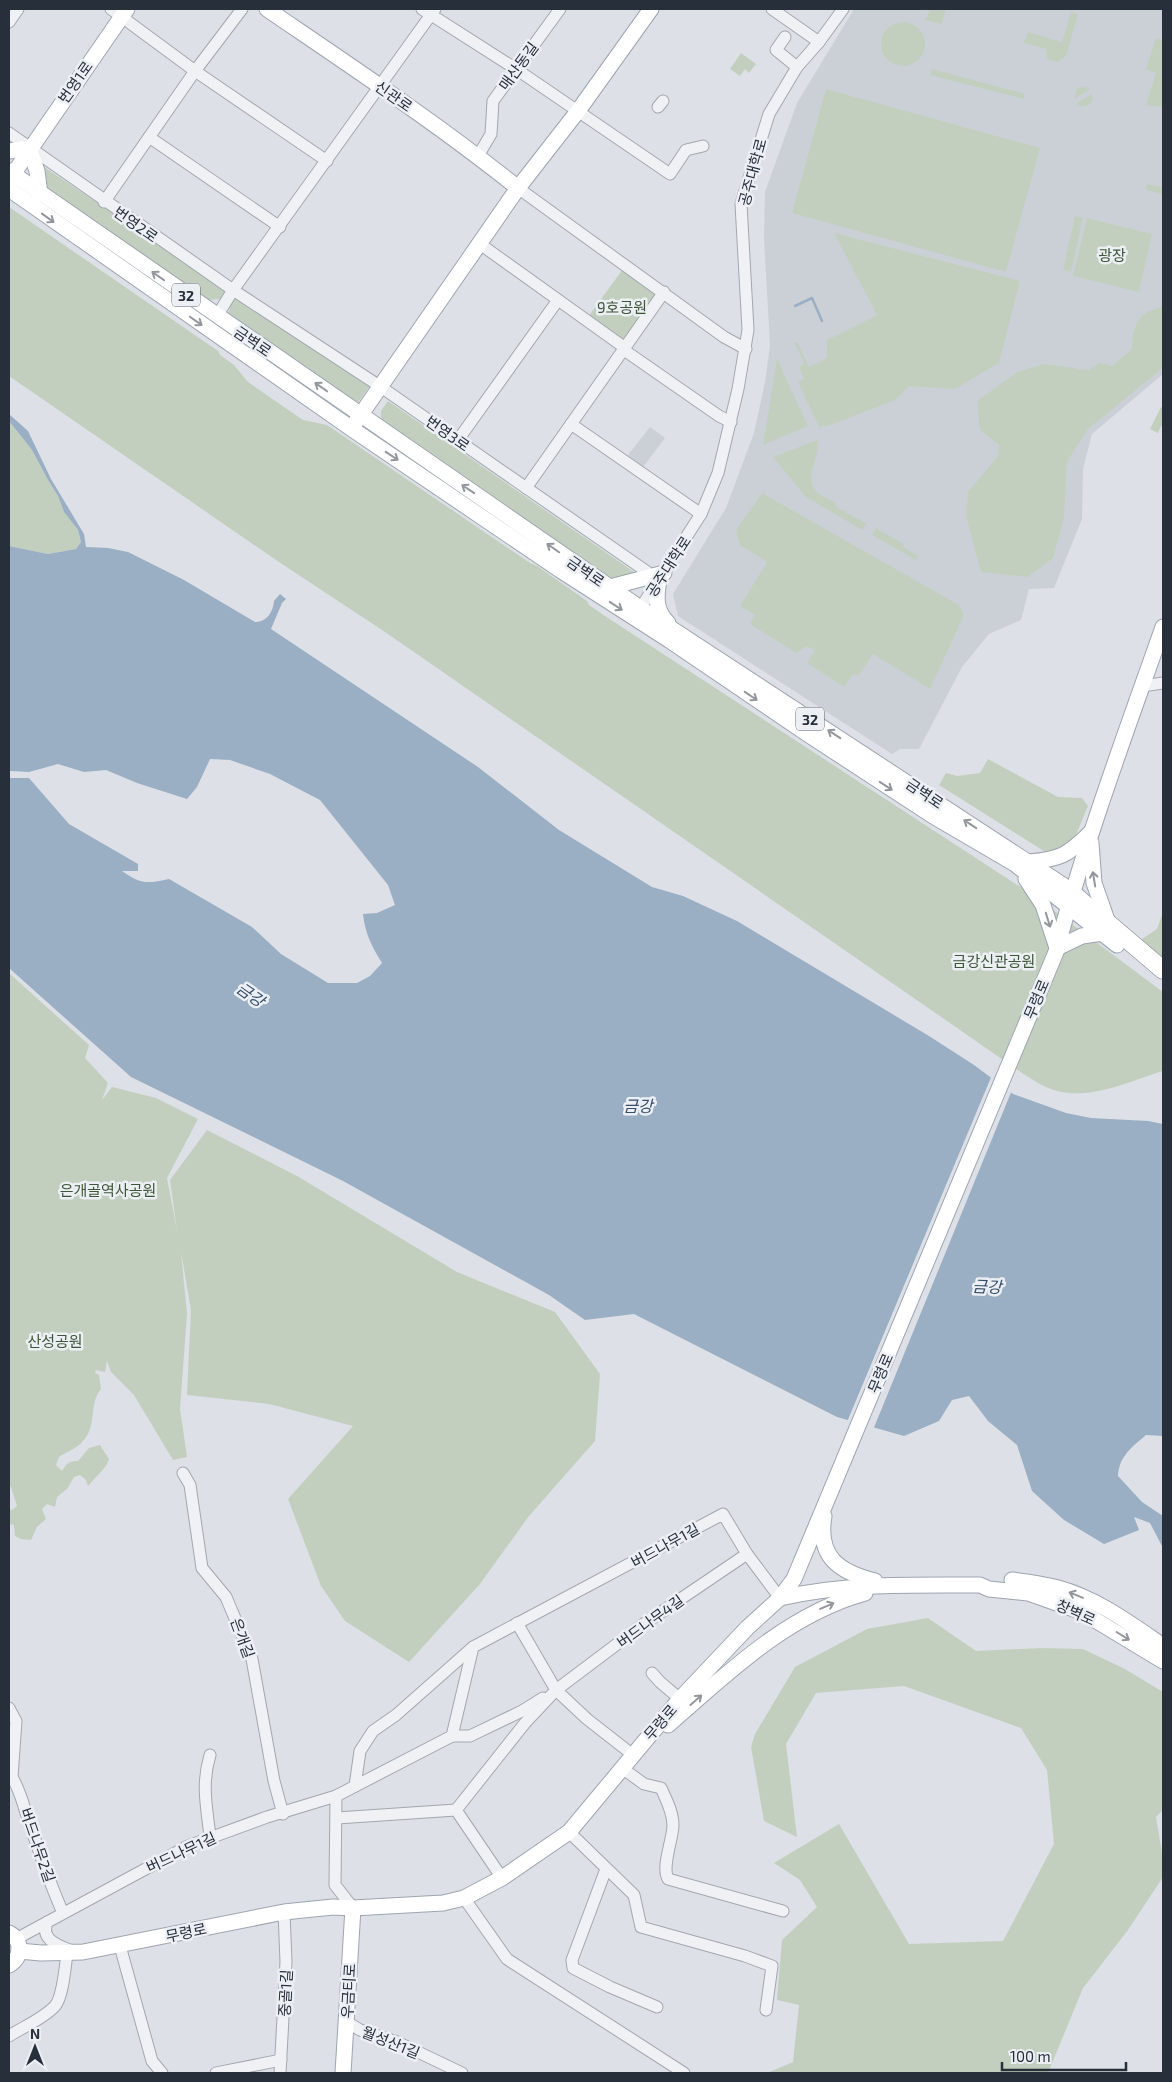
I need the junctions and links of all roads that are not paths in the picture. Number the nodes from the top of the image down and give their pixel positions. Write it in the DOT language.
graph roads {
  1 [pos="18,9"];
  2 [pos="242,9"];
  3 [pos="267,9"];
  4 [pos="560,9"];
  5 [pos="651,9"];
  6 [pos="772,9"];
  7 [pos="843,9"];
  8 [pos="120,11"];
  9 [pos="429,11"];
  10 [pos="788,19"];
  11 [pos="9,22"];
  12 [pos="819,42"];
  13 [pos="797,67"];
  14 [pos="516,69"];
  15 [pos="195,71"];
  16 [pos="381,86"];
  17 [pos="578,112"];
  18 [pos="9,133"];
  19 [pos="149,137"];
  20 [pos="703,146"];
  21 [pos="29,148"];
  22 [pos="9,151"];
  23 [pos="478,156"];
  24 [pos="326,161"];
  25 [pos="10,175"];
  26 [pos="518,188"];
  27 [pos="9,189"];
  28 [pos="40,194"];
  29 [pos="104,202"];
  30 [pos="280,226"];
  31 [pos="480,244"];
  32 [pos="233,290"];
  33 [pos="664,292"];
  34 [pos="558,300"];
  35 [pos="217,316"];
  36 [pos="746,349"];
  37 [pos="624,350"];
  38 [pos="381,387"];
  39 [pos="361,415"];
  40 [pos="730,422"];
  41 [pos="571,424"];
  42 [pos="352,428"];
  43 [pos="458,440"];
  44 [pos="526,488"];
  45 [pos="701,514"];
  46 [pos="659,576"];
  47 [pos="610,587"];
  48 [pos="637,613"];
  49 [pos="1163,627"];
  50 [pos="674,630"];
  51 [pos="1163,683"];
  52 [pos="1142,686"];
  53 [pos="1091,832"];
  54 [pos="1022,863"];
  55 [pos="1070,898"];
  56 [pos="1106,929"];
  57 [pos="1117,945"];
  58 [pos="1056,950"];
  59 [pos="1163,970"];
  60 [pos="1163,982"];
  61 [pos="183,1473"];
  62 [pos="827,1500"];
  63 [pos="747,1554"];
  64 [pos="980,1585"];
  65 [pos="890,1586"];
  66 [pos="780,1598"];
  67 [pos="517,1622"];
  68 [pos="1163,1646"];
  69 [pos="473,1648"];
  70 [pos="1163,1661"];
  71 [pos="652,1673"];
  72 [pos="556,1690"];
  73 [pos="680,1699"];
  74 [pos="9,1708"];
  75 [pos="452,1736"];
  76 [pos="210,1755"];
  77 [pos="632,1755"];
  78 [pos="622,1768"];
  79 [pos="10,1777"];
  80 [pos="355,1786"];
  81 [pos="336,1796"];
  82 [pos="456,1810"];
  83 [pos="283,1814"];
  84 [pos="337,1818"];
  85 [pos="569,1832"];
  86 [pos="210,1837"];
  87 [pos="606,1869"];
  88 [pos="502,1878"];
  89 [pos="464,1898"];
  90 [pos="353,1908"];
  91 [pos="783,1911"];
  92 [pos="284,1912"];
  93 [pos="63,1913"];
  94 [pos="47,1922"];
  95 [pos="15,1941"];
  96 [pos="120,1946"];
  97 [pos="72,1953"];
  98 [pos="9,1965"];
  99 [pos="657,2007"];
  100 [pos="766,2010"];
  101 [pos="347,2022"];
  102 [pos="9,2036"];
  103 [pos="281,2060"];
  104 [pos="162,2073"];
  105 [pos="216,2073"];
  106 [pos="280,2073"];
  107 [pos="343,2073"];
  108 [pos="462,2073"];
  109 [pos="684,2073"];
  1 -- 11 [label="street"];
  2 -- 15 [label="street, 번영2로"];
  3 -- 16 [label="main road, 신관로"];
  4 -- 14 [label="street, 매산동길"];
  5 -- 17 [label="main road"];
  6 -- 10 [label="street"];
  7 -- 12 [label="street, 공주대학로"];
  8 -- 15 [label="street, 번영1로"];
  8 -- 21 [label="main road, 번영1로"];
  9 -- 14 [label="street"];
  9 -- 16 [label="street"];
  10 -- 12 [label="street"];
  10 -- 13 [label="street"];
  12 -- 13 [label="street, 공주대학로"];
  13 -- 36 [label="street, 공주대학로"];
  14 -- 17 [label="street"];
  14 -- 23 [label="street, 매산동길"];
  15 -- 19 [label="street, 번영2로"];
  15 -- 24 [label="street"];
  16 -- 23 [label="main road, 신관로"];
  16 -- 24 [label="street"];
  17 -- 20 [label="street"];
  17 -- 26 [label="main road"];
  18 -- 21 [label="street"];
  19 -- 29 [label="street, 번영2로"];
  19 -- 30 [label="street"];
  21 -- 22 [label="main road"];
  21 -- 25 [label="main road, 번영1로"];
  21 -- 28 [label="main road"];
  21 -- 29 [label="street"];
  23 -- 26 [label="main road, 신관로"];
  24 -- 30 [label="street"];
  25 -- 28 [label="main road, 금벽로 / 32"];
  26 -- 31 [label="main road"];
  26 -- 33 [label="street"];
  27 -- 42 [label="main road, 금벽로 / 32, one-way"];
  35 -- 28 [label="main road, 금벽로 / 32, one-way"];
  29 -- 32 [label="street, 번영2로"];
  30 -- 32 [label="street"];
  31 -- 34 [label="street"];
  31 -- 38 [label="main road"];
  32 -- 35 [label="street"];
  32 -- 38 [label="street, 번영3로"];
  33 -- 36 [label="street"];
  33 -- 37 [label="street"];
  34 -- 37 [label="street"];
  34 -- 43 [label="street"];
  39 -- 35 [label="main road, 금벽로 / 32, one-way"];
  36 -- 40 [label="street, 공주대학로"];
  37 -- 40 [label="street"];
  37 -- 41 [label="street"];
  38 -- 39 [label="main road"];
  38 -- 43 [label="street, 번영3로"];
  39 -- 42 [label="main road"];
  47 -- 39 [label="main road, 금벽로 / 32, one-way"];
  40 -- 45 [label="street, 공주대학로"];
  41 -- 44 [label="street"];
  41 -- 45 [label="street"];
  42 -- 48 [label="main road, 금벽로 / 32, one-way"];
  43 -- 44 [label="street, 번영3로"];
  44 -- 46 [label="street, 번영3로"];
  45 -- 46 [label="street, 공주대학로"];
  46 -- 47 [label="main road"];
  46 -- 48 [label="street, 공주대학로"];
  46 -- 50 [label="main road"];
  47 -- 48 [label="main road, 금벽로 / 32"];
  48 -- 50 [label="main road, 금벽로 / 32"];
  48 -- 54 [label="main road, 금벽로 / 32, one-way"];
  49 -- 52 [label="main road, 무령로"];
  54 -- 50 [label="main road, 금벽로 / 32, one-way"];
  51 -- 52 [label="street"];
  52 -- 53 [label="main road, 무령로"];
  53 -- 54 [label="main road"];
  53 -- 55 [label="main road, 무령로"];
  56 -- 53 [label="main road, one-way"];
  54 -- 55 [label="main road, 금벽로 / 32"];
  54 -- 58 [label="main road, one-way"];
  55 -- 56 [label="main road, 금벽로 / 32"];
  55 -- 58 [label="main road, 무령로"];
  56 -- 57 [label="main road, 금벽로 / 32"];
  56 -- 58 [label="main road"];
  56 -- 59 [label="highway, 금벽로 / 32"];
  57 -- 60 [label="highway, 금벽로 / 32"];
  58 -- 62 [label="main road, 무령로"];
  61 -- 83 [label="street, 은개길"];
  62 -- 65 [label="main road"];
  62 -- 66 [label="main road, 무령로"];
  63 -- 66 [label="street, 버드나무1길"];
  63 -- 67 [label="street, 버드나무1길"];
  63 -- 72 [label="street, 버드나무4길"];
  64 -- 65 [label="main road, 창벽로"];
  68 -- 64 [label="main road, 창벽로, one-way"];
  64 -- 70 [label="main road, 창벽로, one-way"];
  65 -- 66 [label="main road, 창벽로"];
  77 -- 65 [label="main road, one-way"];
  66 -- 73 [label="main road, 무령로"];
  67 -- 69 [label="street, 버드나무1길"];
  67 -- 72 [label="street"];
  69 -- 75 [label="street"];
  69 -- 80 [label="street, 버드나무1길"];
  71 -- 73 [label="street"];
  72 -- 75 [label="street"];
  72 -- 77 [label="street"];
  72 -- 82 [label="street, 버드나무4길"];
  73 -- 77 [label="main road, 무령로"];
  74 -- 79 [label="street"];
  75 -- 80 [label="street, 버드나무1길"];
  76 -- 86 [label="street"];
  77 -- 78 [label="main road, 무령로"];
  78 -- 85 [label="main road, 무령로"];
  78 -- 91 [label="street"];
  79 -- 93 [label="street, 버드나무2길"];
  80 -- 81 [label="street, 버드나무1길"];
  81 -- 83 [label="street, 버드나무1길"];
  81 -- 84 [label="street"];
  82 -- 84 [label="street"];
  82 -- 88 [label="street"];
  83 -- 86 [label="street, 버드나무1길"];
  84 -- 90 [label="street"];
  85 -- 87 [label="street"];
  85 -- 88 [label="main road, 무령로"];
  86 -- 93 [label="street, 버드나무1길"];
  87 -- 99 [label="street"];
  87 -- 100 [label="street"];
  88 -- 89 [label="main road, 무령로"];
  89 -- 90 [label="main road, 무령로"];
  89 -- 109 [label="street"];
  90 -- 92 [label="main road, 무령로"];
  90 -- 101 [label="main road, 우금티로"];
  92 -- 96 [label="main road, 무령로"];
  92 -- 103 [label="street, 중골1길"];
  93 -- 94 [label="street, 버드나무1길"];
  94 -- 95 [label="street, 버드나무1길"];
  94 -- 97 [label="street"];
  95 -- 97 [label="main road, 무령로"];
  95 -- 98 [label="main road"];
  96 -- 97 [label="main road, 무령로"];
  96 -- 104 [label="street"];
  97 -- 102 [label="street"];
  101 -- 107 [label="main road, 우금티로"];
  101 -- 108 [label="street, 월성산1길"];
  103 -- 105 [label="street"];
  103 -- 106 [label="street, 중골1길"];
}
